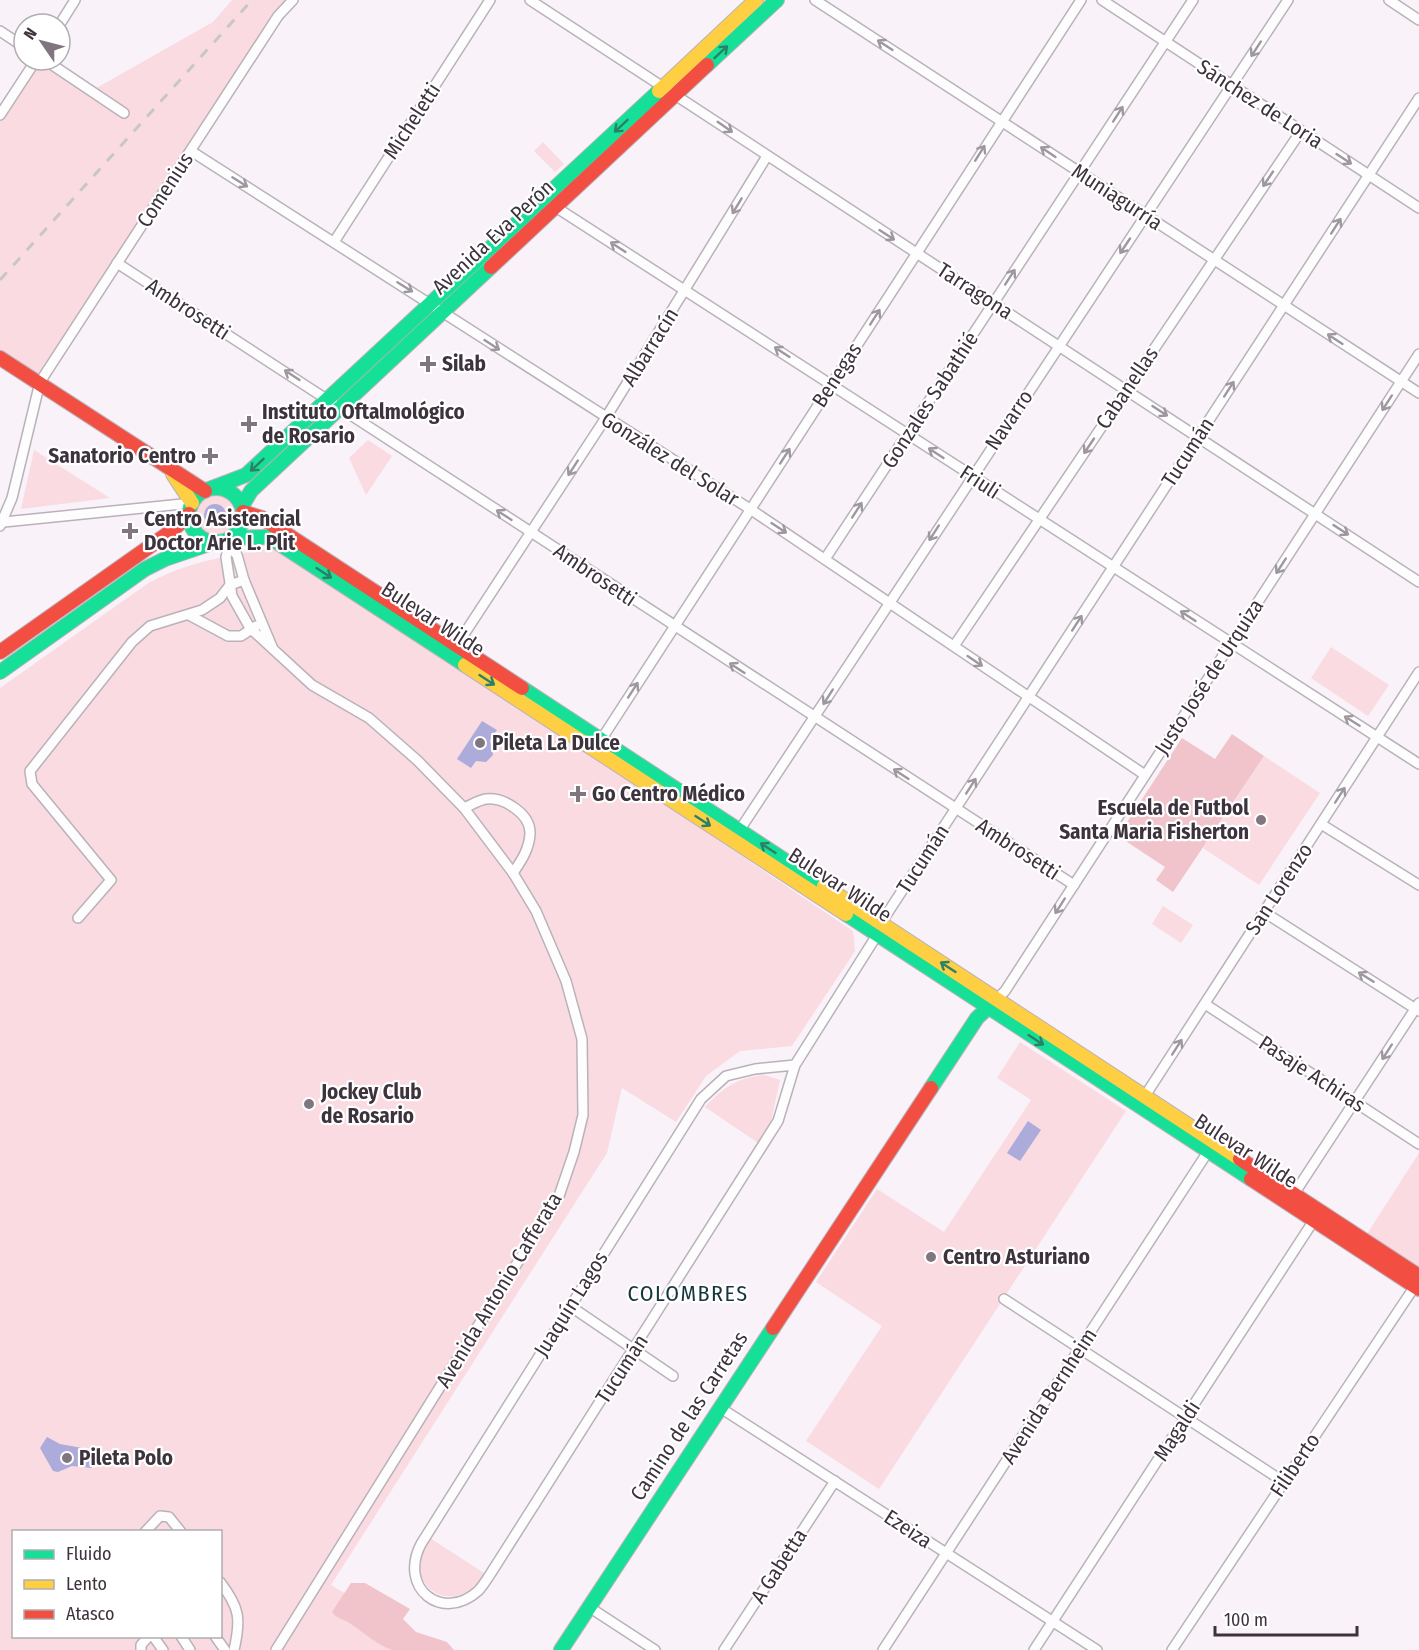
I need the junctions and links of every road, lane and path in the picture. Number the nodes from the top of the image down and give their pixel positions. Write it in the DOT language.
graph roads {
  1 [pos="293,0"];
  2 [pos="490,0"];
  3 [pos="530,0"];
  4 [pos="756,0"];
  5 [pos="777,0"];
  6 [pos="815,0"];
  7 [pos="1081,0"];
  8 [pos="1102,0"];
  9 [pos="1193,0"];
  10 [pos="1288,0"];
  11 [pos="1389,0"];
  12 [pos="1419,20"];
  13 [pos="1165,42"];
  14 [pos="28,72"];
  15 [pos="63,72"];
  16 [pos="664,86"];
  17 [pos="1232,86"];
  18 [pos="677,94"];
  19 [pos="1419,98"];
  20 [pos="124,113"];
  21 [pos="0,116"];
  22 [pos="1001,120"];
  23 [pos="1301,131"];
  24 [pos="190,151"];
  25 [pos="767,156"];
  26 [pos="1079,173"];
  27 [pos="1368,175"];
  28 [pos="541,200"];
  29 [pos="555,207"];
  30 [pos="1419,208"];
  31 [pos="1145,216"];
  32 [pos="334,242"];
  33 [pos="917,254"];
  34 [pos="1214,261"];
  35 [pos="117,263"];
  36 [pos="686,290"];
  37 [pos="431,303"];
  38 [pos="993,303"];
  39 [pos="1284,305"];
  40 [pos="442,314"];
  41 [pos="1059,345"];
  42 [pos="1419,354"];
  43 [pos="0,358"];
  44 [pos="40,382"];
  45 [pos="1401,382"];
  46 [pos="831,384"];
  47 [pos="1126,390"];
  48 [pos="1419,393"];
  49 [pos="328,398"];
  50 [pos="341,407"];
  51 [pos="605,418"];
  52 [pos="907,434"];
  53 [pos="1198,436"];
  54 [pos="170,470"];
  55 [pos="972,476"];
  56 [pos="208,489"];
  57 [pos="191,506"];
  58 [pos="242,509"];
  59 [pos="750,509"];
  60 [pos="1315,514"];
  61 [pos="1040,520"];
  62 [pos="2,524"];
  63 [pos="531,532"];
  64 [pos="225,542"];
  65 [pos="825,559"];
  66 [pos="1113,567"];
  67 [pos="244,580"];
  68 [pos="1419,582"];
  69 [pos="230,585"];
  70 [pos="890,602"];
  71 [pos="189,615"];
  72 [pos="262,622"];
  73 [pos="674,627"];
  74 [pos="250,628"];
  75 [pos="1230,644"];
  76 [pos="954,646"];
  77 [pos="273,649"];
  78 [pos="454,650"];
  79 [pos="0,652"];
  80 [pos="0,672"];
  81 [pos="1419,672"];
  82 [pos="1029,697"];
  83 [pos="815,718"];
  84 [pos="1377,737"];
  85 [pos="598,745"];
  86 [pos="1419,764"];
  87 [pos="1145,775"];
  88 [pos="464,808"];
  89 [pos="956,809"];
  90 [pos="1321,824"];
  91 [pos="737,835"];
  92 [pos="513,873"];
  93 [pos="1074,885"];
  94 [pos="1419,885"];
  95 [pos="1264,912"];
  96 [pos="78,918"];
  97 [pos="879,929"];
  98 [pos="992,1004"];
  99 [pos="1205,1004"];
  100 [pos="1418,1008"];
  101 [pos="795,1065"];
  102 [pos="1142,1101"];
  103 [pos="1354,1102"];
  104 [pos="1419,1144"];
  105 [pos="1212,1147"];
  106 [pos="1294,1194"];
  107 [pos="1317,1216"];
  108 [pos="1418,1283"];
  109 [pos="1004,1299"];
  110 [pos="570,1306"];
  111 [pos="636,1348"];
  112 [pos="1080,1349"];
  113 [pos="673,1376"];
  114 [pos="719,1407"];
  115 [pos="1186,1418"];
  116 [pos="835,1481"];
  117 [pos="1284,1482"];
  118 [pos="147,1530"];
  119 [pos="179,1530"];
  120 [pos="946,1553"];
  121 [pos="222,1585"];
  122 [pos="431,1599"];
  123 [pos="589,1607"];
  124 [pos="1053,1622"];
  125 [pos="149,1638"];
  126 [pos="153,1638"];
  127 [pos="141,1650"];
  128 [pos="163,1650"];
  129 [pos="234,1650"];
  130 [pos="276,1650"];
  131 [pos="561,1650"];
  132 [pos="655,1650"];
  133 [pos="724,1650"];
  134 [pos="883,1650"];
  135 [pos="1034,1650"];
  136 [pos="1097,1650"];
  137 [pos="1172,1650"];
  1 -- 24 [label="street, Comenius"];
  2 -- 32 [label="street, Micheletti"];
  3 -- 16 [label="street, Tarragona"];
  4 -- 16 [label="main road, Avenida Eva Perón"];
  18 -- 5 [label="main road, Avenida Eva Perón, one-way"];
  22 -- 6 [label="street, Muniagurría, one-way"];
  7 -- 22 [label="street, Benegas"];
  8 -- 13 [label="street, Sánchez de Loria"];
  9 -- 13 [label="street, Gonzales Sabathié"];
  10 -- 17 [label="street, Navarro, one-way"];
  11 -- 12 [label="street"];
  13 -- 17 [label="street, Sánchez de Loria"];
  26 -- 13 [label="street, Gonzales Sabathié, one-way"];
  14 -- 21 [label="street"];
  15 -- 20 [label="street"];
  16 -- 18 [label="street, Tarragona"];
  16 -- 28 [label="main road, Avenida Eva Perón, one-way"];
  17 -- 23 [label="street, Sánchez de Loria"];
  17 -- 31 [label="street, Navarro"];
  18 -- 25 [label="street, Tarragona, one-way"];
  18 -- 29 [label="main road, Avenida Eva Perón"];
  19 -- 27 [label="street, Tucumán"];
  26 -- 22 [label="street, Muniagurría, one-way"];
  33 -- 22 [label="street, Benegas, one-way"];
  23 -- 27 [label="street, Sánchez de Loria, one-way"];
  23 -- 34 [label="street, Cabanellas, one-way"];
  24 -- 32 [label="street, González del Solar, one-way"];
  24 -- 35 [label="street, Comenius"];
  25 -- 33 [label="street, Tarragona, one-way"];
  25 -- 36 [label="street, Albarracín, one-way"];
  26 -- 31 [label="street, Muniagurría"];
  38 -- 26 [label="street, Gonzales Sabathié, one-way"];
  27 -- 30 [label="street, Sánchez de Loria"];
  39 -- 27 [label="street, Tucumán, one-way"];
  28 -- 29 [label="street, Friuli"];
  28 -- 37 [label="main road, Avenida Eva Perón"];
  36 -- 29 [label="street, Friuli, one-way"];
  29 -- 40 [label="main road, Avenida Eva Perón"];
  31 -- 34 [label="street, Muniagurría"];
  31 -- 41 [label="street, Navarro, one-way"];
  32 -- 37 [label="street, González del Solar, one-way"];
  33 -- 38 [label="street, Tarragona"];
  46 -- 33 [label="street, Benegas, one-way"];
  34 -- 39 [label="street, Muniagurría"];
  34 -- 47 [label="street, Cabanellas"];
  35 -- 44 [label="street, Comenius"];
  49 -- 35 [label="street, Ambrosetti, one-way"];
  46 -- 36 [label="street, Friuli, one-way"];
  36 -- 51 [label="street, Albarracín"];
  37 -- 40 [label="street, González del Solar"];
  37 -- 49 [label="main road, Avenida Eva Perón"];
  38 -- 41 [label="street, Tarragona"];
  38 -- 52 [label="street, Gonzales Sabathié"];
  45 -- 39 [label="street, Muniagurría, one-way"];
  53 -- 39 [label="street, Tucumán, one-way"];
  40 -- 50 [label="main road, Avenida Eva Perón"];
  40 -- 51 [label="street, González del Solar, one-way"];
  41 -- 47 [label="street, Tarragona"];
  41 -- 55 [label="street, Navarro"];
  42 -- 45 [label="street, Justo José de Urquiza"];
  43 -- 44 [label="main road"];
  44 -- 54 [label="main road"];
  44 -- 62 [label="street, Comenius"];
  45 -- 48 [label="street, Muniagurría"];
  45 -- 60 [label="street, Justo José de Urquiza, one-way"];
  46 -- 52 [label="street, Friuli"];
  59 -- 46 [label="street, Benegas, one-way"];
  47 -- 53 [label="street, Tarragona, one-way"];
  47 -- 61 [label="street, Cabanellas, one-way"];
  49 -- 50 [label="street, Ambrosetti"];
  49 -- 56 [label="main road, Avenida Eva Perón, one-way"];
  50 -- 58 [label="main road, Avenida Eva Perón"];
  63 -- 50 [label="street, Ambrosetti, one-way"];
  51 -- 59 [label="street, González del Solar"];
  51 -- 63 [label="street, Albarracín, one-way"];
  55 -- 52 [label="street, Friuli, one-way"];
  65 -- 52 [label="street, Gonzales Sabathié, one-way"];
  53 -- 60 [label="street, Tarragona"];
  53 -- 66 [label="street, Tucumán"];
  54 -- 56 [label="main road"];
  54 -- 57 [label="main road"];
  55 -- 61 [label="street, Friuli"];
  55 -- 70 [label="street, Navarro, one-way"];
  56 -- 57 [label="main road"];
  56 -- 58 [label="main road"];
  57 -- 62 [label="street"];
  57 -- 64 [label="main road"];
  57 -- 79 [label="main road"];
  58 -- 64 [label="main road"];
  58 -- 78 [label="main road, Bulevar Wilde"];
  59 -- 65 [label="street, González del Solar, one-way"];
  59 -- 73 [label="street, Benegas"];
  60 -- 68 [label="street, Tarragona, one-way"];
  60 -- 75 [label="street, Justo José de Urquiza, one-way"];
  61 -- 66 [label="street, Friuli"];
  61 -- 76 [label="street, Cabanellas"];
  63 -- 73 [label="street, Ambrosetti"];
  63 -- 78 [label="street, Albarracín"];
  64 -- 67 [label="street, Avenida Antonio Cafferata"];
  64 -- 69 [label="street, Avenida Antonio Cafferata"];
  64 -- 78 [label="main road, Bulevar Wilde, one-way"];
  64 -- 80 [label="main road"];
  65 -- 70 [label="street, González del Solar"];
  75 -- 66 [label="street, Friuli, one-way"];
  82 -- 66 [label="street, Tucumán, one-way"];
  67 -- 69 [label="street"];
  67 -- 72 [label="street, Avenida Antonio Cafferata"];
  69 -- 71 [label="street"];
  69 -- 74 [label="street, Avenida Antonio Cafferata"];
  70 -- 76 [label="street, González del Solar"];
  70 -- 83 [label="street, Navarro, one-way"];
  71 -- 74 [label="street"];
  71 -- 96 [label="street"];
  72 -- 74 [label="street"];
  72 -- 77 [label="street, Avenida Antonio Cafferata"];
  83 -- 73 [label="street, Ambrosetti, one-way"];
  85 -- 73 [label="street, Benegas, one-way"];
  74 -- 77 [label="street, Avenida Antonio Cafferata"];
  84 -- 75 [label="street, Friuli, one-way"];
  75 -- 87 [label="street, Justo José de Urquiza"];
  76 -- 82 [label="street, González del Solar, one-way"];
  77 -- 88 [label="street, Avenida Antonio Cafferata"];
  78 -- 85 [label="main road, Bulevar Wilde"];
  81 -- 84 [label="street, San Lorenzo"];
  82 -- 87 [label="street, González del Solar"];
  89 -- 82 [label="street, Tucumán, one-way"];
  89 -- 83 [label="street, Ambrosetti, one-way"];
  83 -- 91 [label="street, Navarro"];
  84 -- 86 [label="street, Friuli"];
  90 -- 84 [label="street, San Lorenzo, one-way"];
  85 -- 91 [label="main road, Bulevar Wilde"];
  87 -- 93 [label="street, Justo José de Urquiza"];
  88 -- 92 [label="street, Avenida Antonio Cafferata"];
  88 -- 92 [label="street"];
  89 -- 93 [label="street, Ambrosetti"];
  89 -- 97 [label="street, Tucumán"];
  90 -- 94 [label="street"];
  90 -- 95 [label="street, San Lorenzo"];
  91 -- 97 [label="main road, Bulevar Wilde"];
  92 -- 130 [label="street, Avenida Antonio Cafferata"];
  93 -- 98 [label="street, Justo José de Urquiza, one-way"];
  95 -- 99 [label="street, San Lorenzo"];
  100 -- 95 [label="street, one-way"];
  97 -- 98 [label="main road, Bulevar Wilde"];
  97 -- 101 [label="street, Tucumán"];
  98 -- 102 [label="main road, Bulevar Wilde"];
  98 -- 114 [label="main road, Camino de las Carretas"];
  102 -- 99 [label="street, San Lorenzo, one-way"];
  99 -- 103 [label="street, Pasaje Achiras"];
  100 -- 103 [label="street, one-way"];
  101 -- 110 [label="street, Juaquín Lagos"];
  101 -- 111 [label="street, Tucumán"];
  102 -- 105 [label="main road, Bulevar Wilde"];
  103 -- 104 [label="street, Pasaje Achiras"];
  103 -- 106 [label="street"];
  105 -- 106 [label="main road, Bulevar Wilde"];
  105 -- 107 [label="main road, Bulevar Wilde"];
  105 -- 112 [label="street, Avenida Bernheim"];
  106 -- 107 [label="main road, Bulevar Wilde"];
  107 -- 108 [label="main road, Bulevar Wilde"];
  107 -- 115 [label="street, Magaldi"];
  108 -- 117 [label="street, Filiberto"];
  109 -- 112 [label="street"];
  110 -- 111 [label="street"];
  110 -- 122 [label="street, Juaquín Lagos"];
  111 -- 113 [label="street"];
  111 -- 122 [label="street, Tucumán"];
  112 -- 115 [label="street"];
  112 -- 120 [label="street, Avenida Bernheim"];
  114 -- 116 [label="street, Ezeiza"];
  114 -- 123 [label="main road, Camino de las Carretas"];
  115 -- 117 [label="street"];
  115 -- 124 [label="street, Magaldi"];
  116 -- 120 [label="street, Ezeiza"];
  116 -- 133 [label="street, A Gabetta"];
  117 -- 137 [label="street, Filiberto"];
  118 -- 119 [label="street"];
  120 -- 124 [label="street, Ezeiza"];
  120 -- 134 [label="street, Avenida Bernheim"];
  121 -- 129 [label="street"];
  123 -- 131 [label="main road, Camino de las Carretas"];
  123 -- 132 [label="street"];
  124 -- 135 [label="street, Magaldi"];
  124 -- 136 [label="street, Ezeiza"];
  125 -- 127 [label="street"];
  126 -- 128 [label="street"];
}
